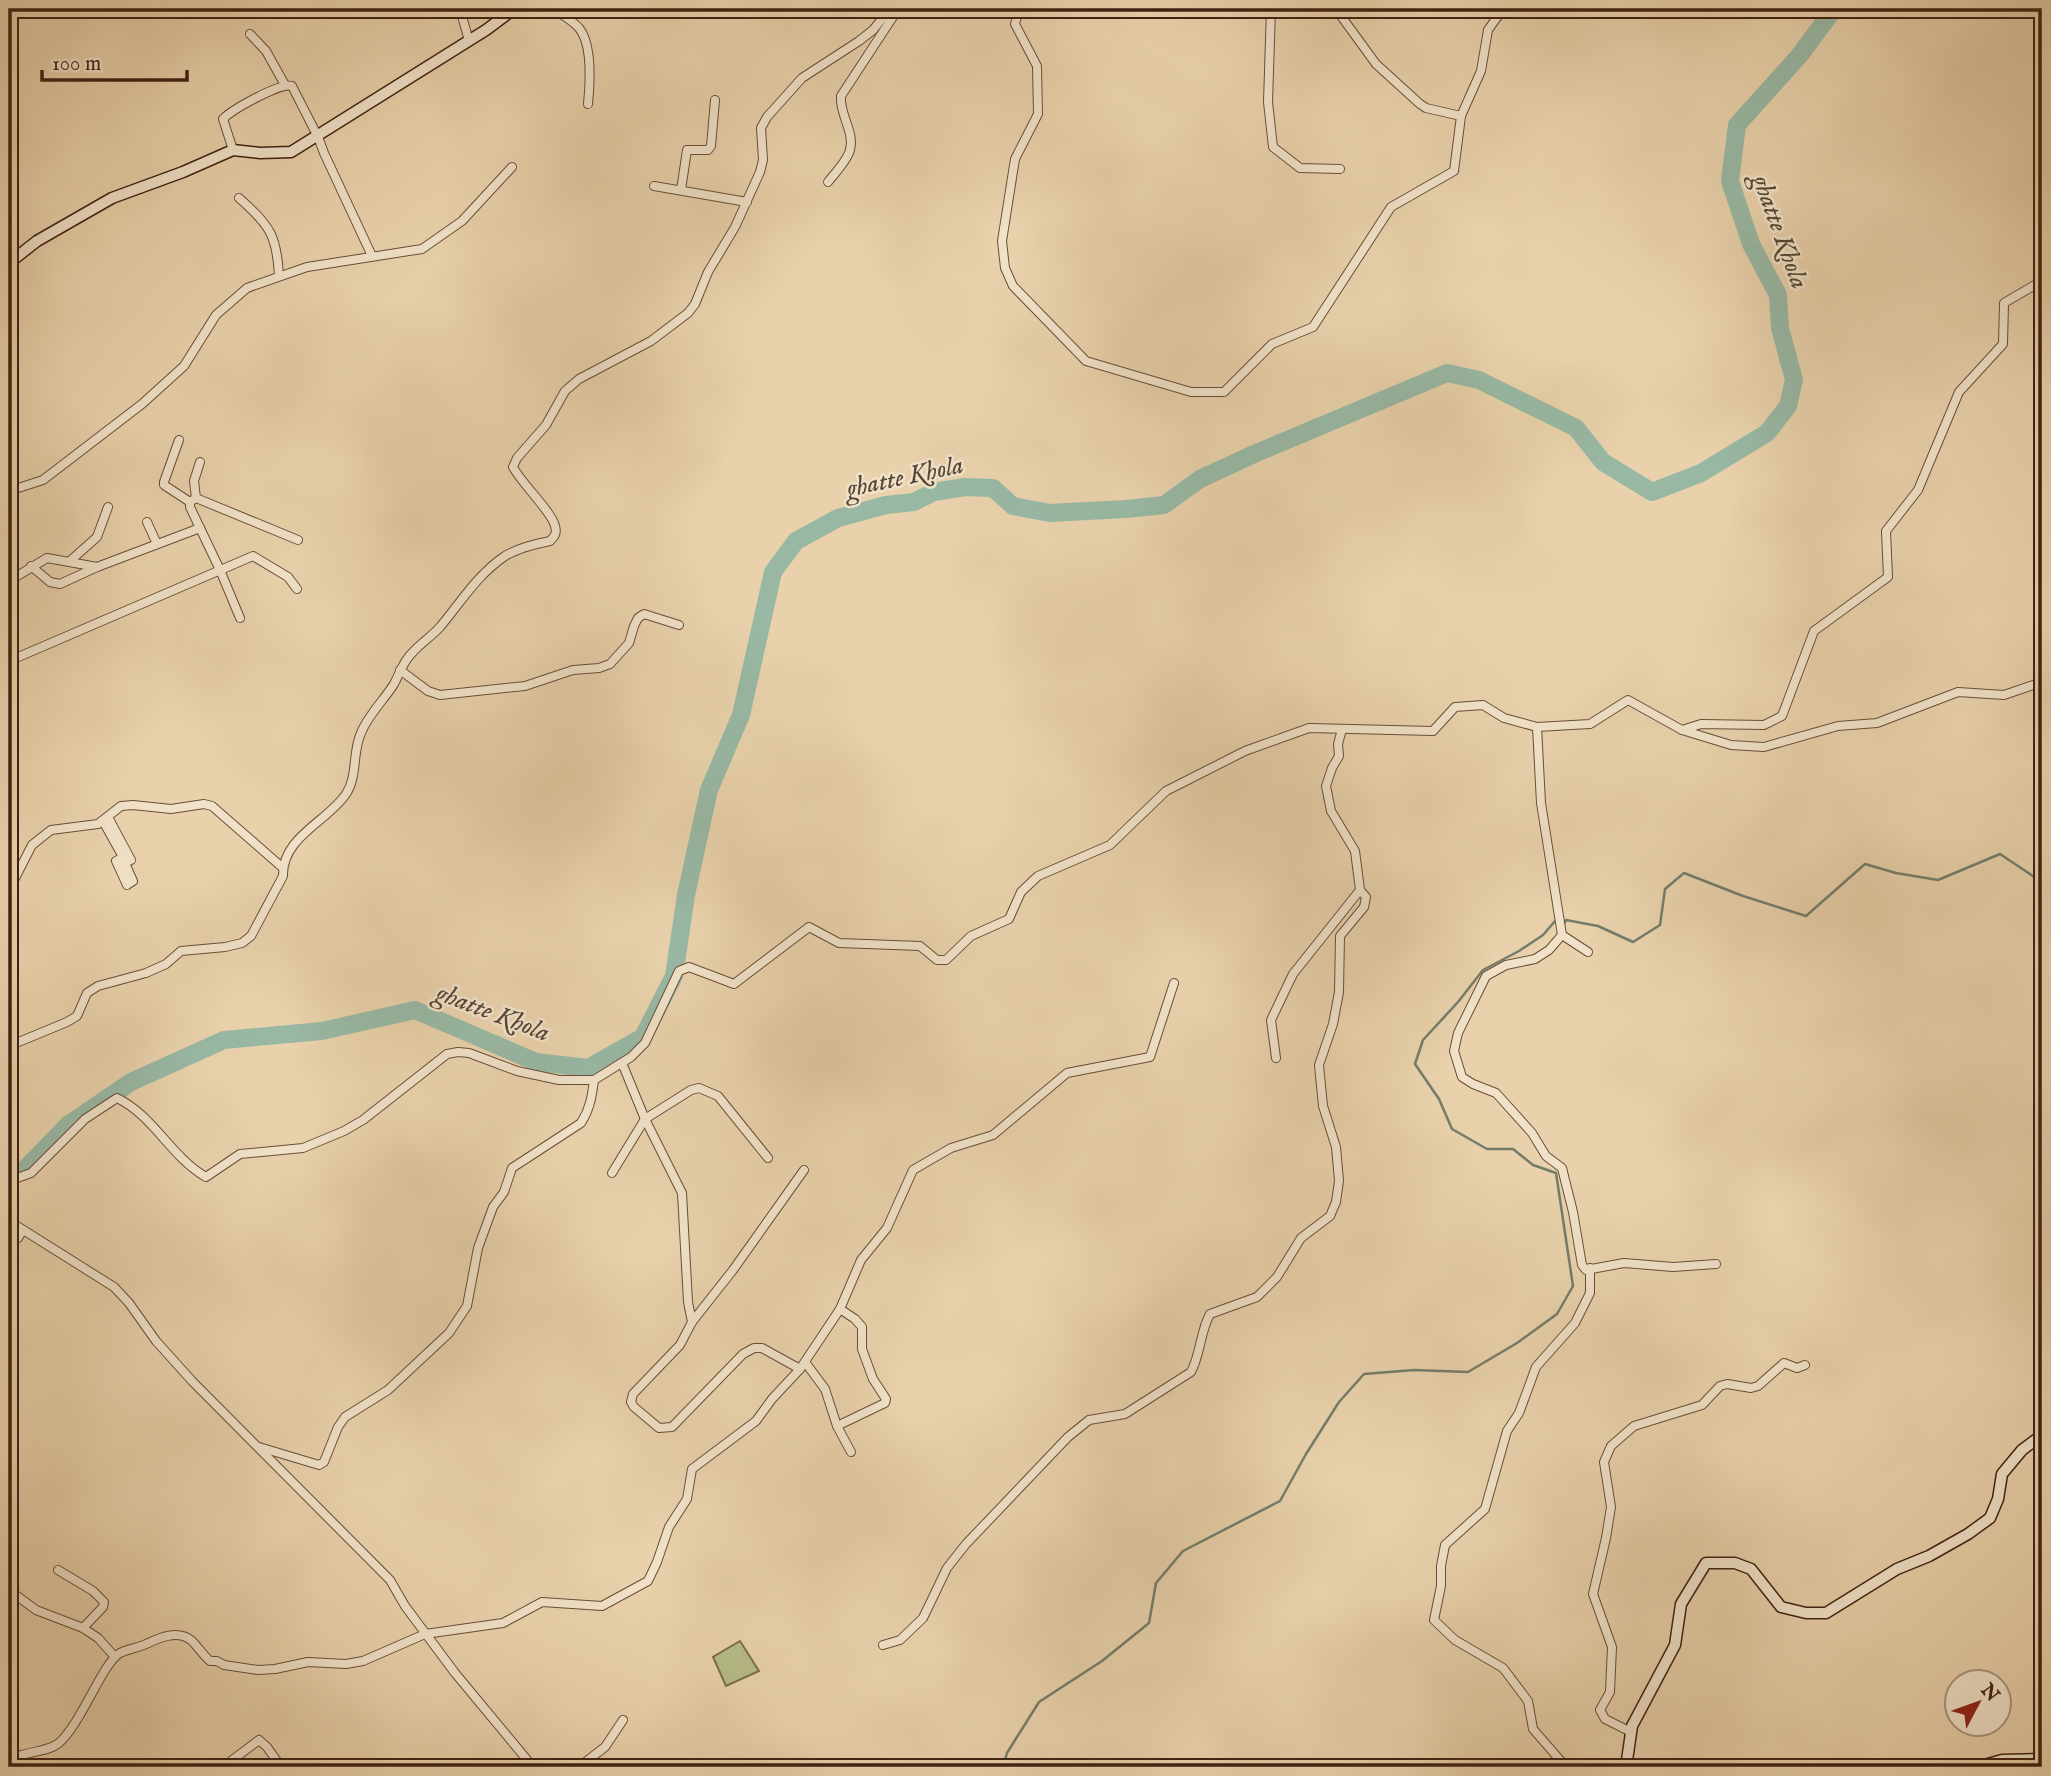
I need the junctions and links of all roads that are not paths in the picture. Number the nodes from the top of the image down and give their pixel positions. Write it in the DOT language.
graph roads {
  1 [pos="460,9"];
  2 [pos="514,9"];
  3 [pos="553,9"];
  4 [pos="890,9"];
  5 [pos="898,9"];
  6 [pos="1019,9"];
  7 [pos="1271,9"];
  8 [pos="1336,9"];
  9 [pos="1503,9"];
  10 [pos="250,34"];
  11 [pos="469,41"];
  12 [pos="285,85"];
  13 [pos="715,100"];
  14 [pos="588,104"];
  15 [pos="1461,116"];
  16 [pos="318,137"];
  17 [pos="233,150"];
  18 [pos="512,167"];
  19 [pos="1340,169"];
  20 [pos="828,182"];
  21 [pos="654,186"];
  22 [pos="681,190"];
  23 [pos="239,198"];
  24 [pos="747,202"];
  25 [pos="372,256"];
  26 [pos="9,263"];
  27 [pos="279,276"];
  28 [pos="2042,277"];
  29 [pos="179,440"];
  30 [pos="201,462"];
  31 [pos="9,491"];
  32 [pos="193,500"];
  33 [pos="108,507"];
  34 [pos="147,522"];
  35 [pos="200,528"];
  36 [pos="298,540"];
  37 [pos="157,544"];
  38 [pos="70,561"];
  39 [pos="31,566"];
  40 [pos="97,567"];
  41 [pos="220,570"];
  42 [pos="9,581"];
  43 [pos="297,589"];
  44 [pos="240,618"];
  45 [pos="679,625"];
  46 [pos="9,661"];
  47 [pos="400,670"];
  48 [pos="2042,682"];
  49 [pos="1537,727"];
  50 [pos="1342,729"];
  51 [pos="1682,730"];
  52 [pos="105,819"];
  53 [pos="283,868"];
  54 [pos="9,890"];
  55 [pos="1360,890"];
  56 [pos="1562,936"];
  57 [pos="1588,952"];
  58 [pos="1174,983"];
  59 [pos="9,1046"];
  60 [pos="1276,1058"];
  61 [pos="622,1063"];
  62 [pos="594,1080"];
  63 [pos="645,1119"];
  64 [pos="768,1158"];
  65 [pos="804,1170"];
  66 [pos="612,1173"];
  67 [pos="9,1181"];
  68 [pos="9,1222"];
  69 [pos="23,1230"];
  70 [pos="9,1242"];
  71 [pos="1716,1264"];
  72 [pos="1590,1268"];
  73 [pos="840,1309"];
  74 [pos="692,1322"];
  75 [pos="1805,1365"];
  76 [pos="802,1366"];
  77 [pos="837,1426"];
  78 [pos="2042,1435"];
  79 [pos="257,1447"];
  80 [pos="851,1452"];
  81 [pos="9,1533"];
  82 [pos="9,1544"];
  83 [pos="58,1570"];
  84 [pos="9,1590"];
  85 [pos="83,1628"];
  86 [pos="425,1634"];
  87 [pos="883,1645"];
  88 [pos="116,1657"];
  89 [pos="623,1720"];
  90 [pos="1632,1732"];
  91 [pos="2042,1759"];
  92 [pos="9,1761"];
  93 [pos="278,1764"];
  94 [pos="223,1767"];
  95 [pos="533,1767"];
  96 [pos="579,1767"];
  97 [pos="1566,1767"];
  98 [pos="1626,1767"];
  99 [pos="1977,1767"];
  1 -- 11 [label="street"];
  2 -- 11 [label="street"];
  3 -- 14 [label="street"];
  4 -- 24 [label="street"];
  5 -- 20 [label="street"];
  6 -- 15 [label="street"];
  7 -- 19 [label="street"];
  8 -- 15 [label="street"];
  9 -- 15 [label="street"];
  10 -- 12 [label="street"];
  11 -- 16 [label="street"];
  12 -- 16 [label="street"];
  12 -- 17 [label="street"];
  13 -- 22 [label="street"];
  16 -- 17 [label="street"];
  16 -- 25 [label="street"];
  17 -- 26 [label="street"];
  18 -- 25 [label="street"];
  21 -- 22 [label="street"];
  22 -- 24 [label="street"];
  23 -- 27 [label="street"];
  24 -- 47 [label="street"];
  25 -- 27 [label="street"];
  27 -- 31 [label="street"];
  28 -- 51 [label="street"];
  29 -- 32 [label="street"];
  30 -- 32 [label="street"];
  32 -- 35 [label="street"];
  32 -- 36 [label="street"];
  33 -- 38 [label="street"];
  34 -- 37 [label="street"];
  35 -- 37 [label="street"];
  35 -- 41 [label="street"];
  37 -- 40 [label="street"];
  38 -- 39 [label="street"];
  38 -- 40 [label="street"];
  39 -- 40 [label="street"];
  39 -- 42 [label="street"];
  41 -- 43 [label="street"];
  41 -- 44 [label="street"];
  41 -- 46 [label="street"];
  45 -- 47 [label="street"];
  47 -- 53 [label="street"];
  48 -- 51 [label="street"];
  49 -- 50 [label="street"];
  49 -- 51 [label="street"];
  49 -- 56 [label="street"];
  50 -- 55 [label="street"];
  50 -- 61 [label="street"];
  52 -- 52 [label="street"];
  52 -- 53 [label="street"];
  52 -- 54 [label="street"];
  53 -- 59 [label="street"];
  55 -- 60 [label="street"];
  55 -- 87 [label="street"];
  56 -- 57 [label="street"];
  56 -- 72 [label="street"];
  58 -- 73 [label="street"];
  61 -- 62 [label="street"];
  61 -- 63 [label="street"];
  62 -- 67 [label="street"];
  62 -- 79 [label="street"];
  63 -- 64 [label="street"];
  63 -- 66 [label="street"];
  63 -- 74 [label="street"];
  65 -- 74 [label="street"];
  68 -- 69 [label="street"];
  69 -- 70 [label="street"];
  69 -- 79 [label="street"];
  71 -- 72 [label="street"];
  72 -- 97 [label="street"];
  73 -- 76 [label="street"];
  73 -- 77 [label="street"];
  74 -- 76 [label="street"];
  75 -- 90 [label="street"];
  76 -- 77 [label="street"];
  76 -- 86 [label="street"];
  77 -- 80 [label="street"];
  78 -- 90 [label="street"];
  79 -- 86 [label="street"];
  81 -- 82 [label="street"];
  83 -- 85 [label="street"];
  84 -- 85 [label="street"];
  85 -- 88 [label="street"];
  86 -- 88 [label="street"];
  86 -- 95 [label="street"];
  88 -- 92 [label="street"];
  89 -- 96 [label="street"];
  90 -- 98 [label="street"];
  91 -- 99 [label="street"];
  93 -- 94 [label="street"];
}
